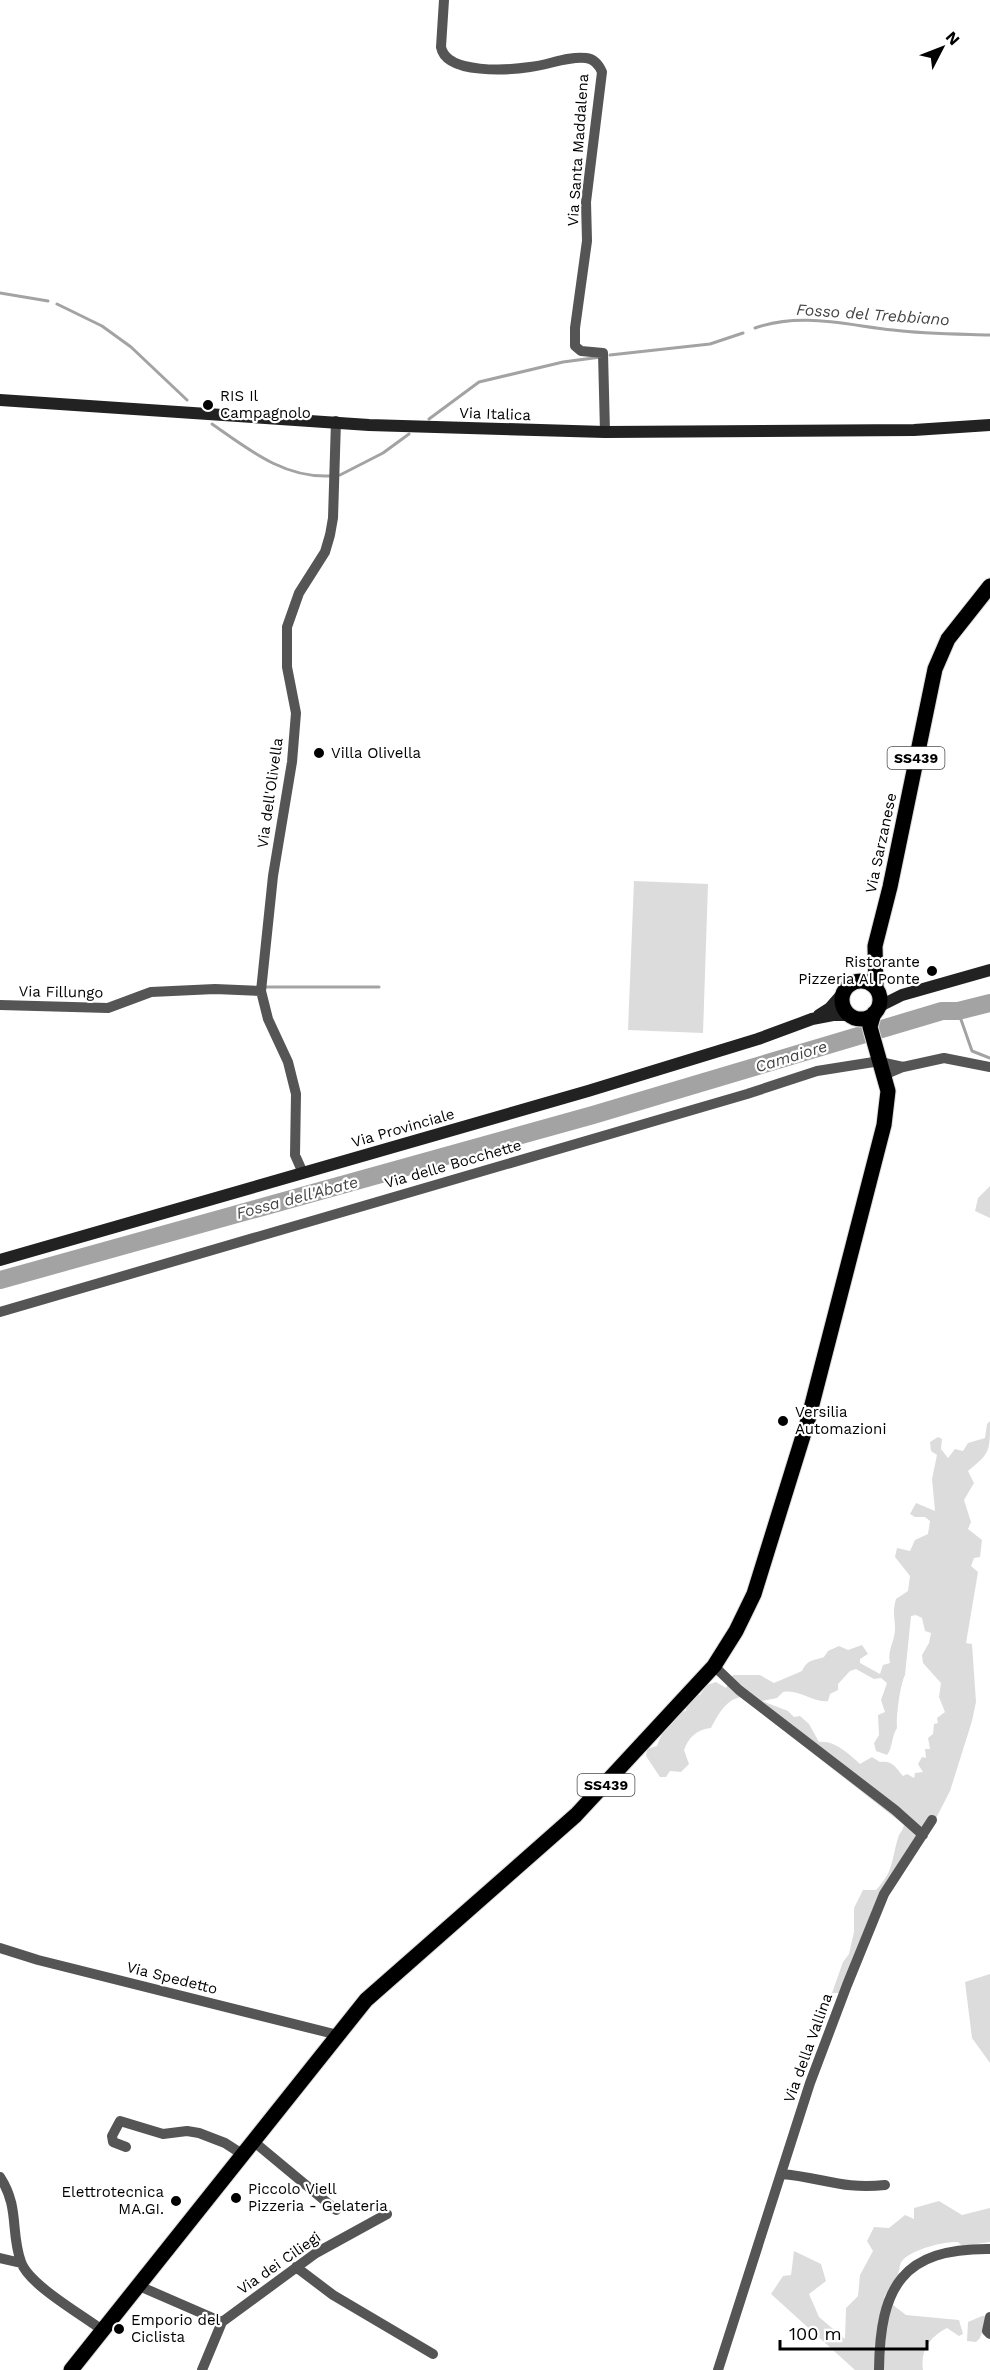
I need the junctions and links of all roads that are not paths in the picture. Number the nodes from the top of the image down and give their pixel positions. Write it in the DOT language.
graph roads {
  1 [pos="444,0"];
  2 [pos="0,400"];
  3 [pos="336,421"];
  4 [pos="990,424"];
  5 [pos="605,432"];
  6 [pos="990,586"];
  7 [pos="875,946"];
  8 [pos="990,970"];
  9 [pos="848,988"];
  10 [pos="877,990"];
  11 [pos="261,991"];
  12 [pos="902,995"];
  13 [pos="0,1005"];
  14 [pos="866,1016"];
  15 [pos="813,1019"];
  16 [pos="881,1064"];
  17 [pos="990,1067"];
  18 [pos="303,1173"];
  19 [pos="0,1260"];
  20 [pos="0,1312"];
  21 [pos="714,1666"];
  22 [pos="933,1820"];
  23 [pos="923,1835"];
  24 [pos="0,1948"];
  25 [pos="338,2035"];
  26 [pos="253,2141"];
  27 [pos="126,2147"];
  28 [pos="242,2154"];
  29 [pos="781,2174"];
  30 [pos="0,2177"];
  31 [pos="885,2185"];
  32 [pos="336,2210"];
  33 [pos="387,2214"];
  34 [pos="990,2249"];
  35 [pos="0,2258"];
  36 [pos="21,2263"];
  37 [pos="296,2267"];
  38 [pos="139,2286"];
  39 [pos="990,2317"];
  40 [pos="222,2322"];
  41 [pos="102,2330"];
  42 [pos="990,2334"];
  43 [pos="433,2354"];
  44 [pos="71,2370"];
  45 [pos="202,2370"];
  46 [pos="718,2370"];
  47 [pos="879,2370"];
  1 -- 5 [label="street, Via Santa Maddalena"];
  2 -- 3 [label="main road, Via Italica"];
  3 -- 5 [label="main road, Via Italica"];
  3 -- 11 [label="street, Via dell'Olivella"];
  4 -- 5 [label="main road, Via Italica"];
  6 -- 7 [label="main road, Via Sarzanese / SS439"];
  7 -- 9 [label="main road, Via Sarzanese"];
  7 -- 10 [label="main road, Via Sarzanese / SS439"];
  8 -- 12 [label="main road, Via Provinciale"];
  9 -- 10 [label="main road"];
  9 -- 14 [label="main road"];
  9 -- 15 [label="main road, Via Provinciale"];
  10 -- 12 [label="main road, Via Provinciale"];
  10 -- 14 [label="main road, Via Sarzanese"];
  11 -- 13 [label="street, Via Fillungo"];
  11 -- 18 [label="street, Via dell'Olivella"];
  12 -- 14 [label="main road, Via Provinciale"];
  14 -- 15 [label="main road, Via Provinciale"];
  14 -- 16 [label="main road, SS439"];
  15 -- 18 [label="main road, Via Provinciale"];
  16 -- 17 [label="street, Via delle Bocchette"];
  16 -- 20 [label="street, Via delle Bocchette"];
  16 -- 21 [label="main road, SS439"];
  18 -- 19 [label="main road, Via Provinciale"];
  21 -- 23 [label="street"];
  21 -- 25 [label="main road, SS439"];
  22 -- 23 [label="street, Via della Vallina"];
  23 -- 29 [label="street, Via della Vallina"];
  24 -- 25 [label="street, Via Spedetto"];
  25 -- 26 [label="main road, SS439"];
  26 -- 28 [label="main road, SS439"];
  26 -- 32 [label="street"];
  27 -- 28 [label="street"];
  28 -- 38 [label="main road, SS439"];
  29 -- 31 [label="street"];
  29 -- 46 [label="street, Via della Vallina"];
  30 -- 36 [label="street"];
  33 -- 37 [label="street, Via dei Ciliegi"];
  34 -- 47 [label="street"];
  35 -- 36 [label="street"];
  36 -- 41 [label="street"];
  37 -- 40 [label="street, Via dei Ciliegi"];
  37 -- 43 [label="street"];
  38 -- 40 [label="street"];
  38 -- 41 [label="main road, SS439"];
  39 -- 42 [label="street"];
  40 -- 45 [label="street"];
  41 -- 44 [label="main road, SS439"];
}
